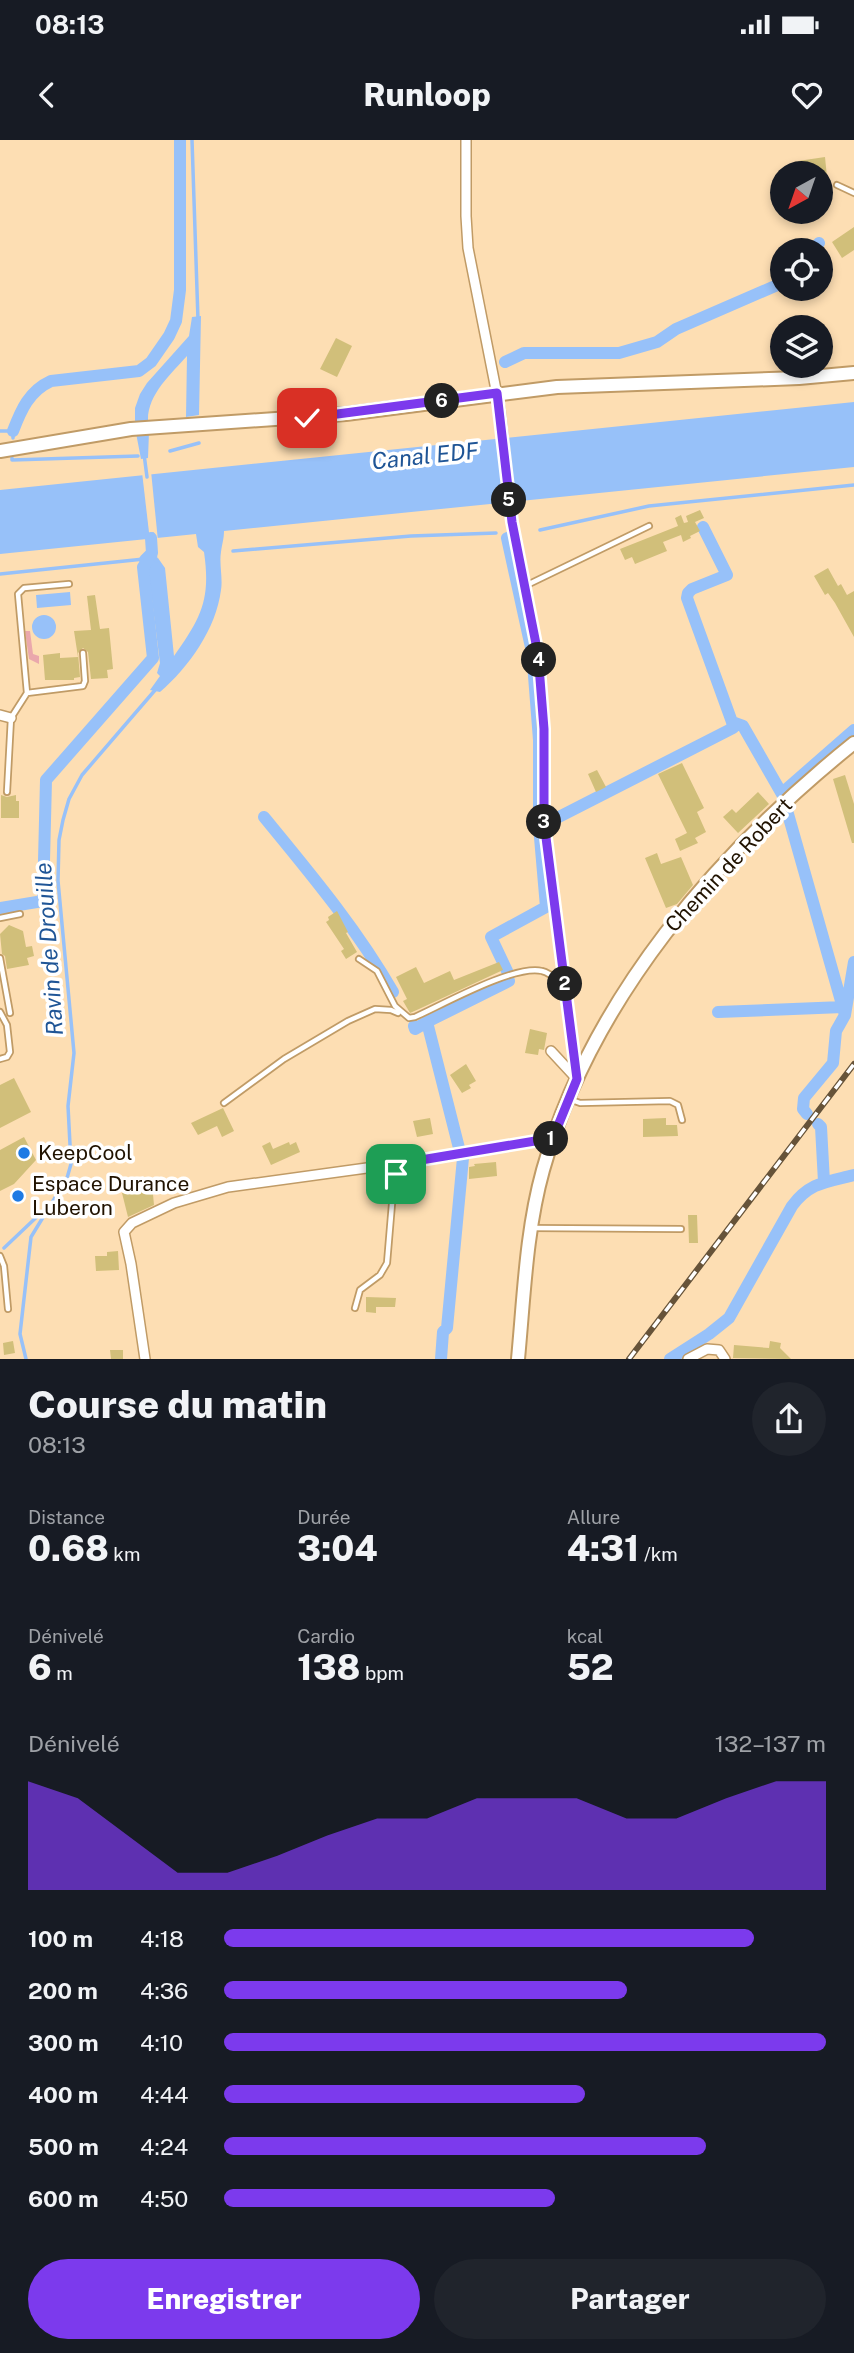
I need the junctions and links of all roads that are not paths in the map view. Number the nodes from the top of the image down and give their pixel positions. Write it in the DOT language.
graph roads {
  1 [pos="466,140"];
  2 [pos="837,185"];
  3 [pos="854,193"];
  4 [pos="854,373"];
  5 [pos="497,393"];
  6 [pos="0,451"];
  7 [pos="649,526"];
  8 [pos="69,584"];
  9 [pos="524,586"];
  10 [pos="83,653"];
  11 [pos="27,693"];
  12 [pos="0,716"];
  13 [pos="11,718"];
  14 [pos="854,743"];
  15 [pos="8,792"];
  16 [pos="20,915"];
  17 [pos="0,918"];
  18 [pos="0,958"];
  19 [pos="359,959"];
  20 [pos="566,987"];
  21 [pos="0,1012"];
  22 [pos="10,1013"];
  23 [pos="405,1016"];
  24 [pos="551,1051"];
  25 [pos="0,1059"];
  26 [pos="577,1079"];
  27 [pos="569,1099"];
  28 [pos="225,1103"];
  29 [pos="682,1120"];
  30 [pos="553,1138"];
  31 [pos="403,1163"];
  32 [pos="531,1228"];
  33 [pos="681,1229"];
  34 [pos="0,1256"];
  35 [pos="355,1308"];
  36 [pos="8,1309"];
  37 [pos="145,1359"];
  38 [pos="518,1359"];
  39 [pos="688,1359"];
  40 [pos="725,1359"];
  1 -- 5 [label="street"];
  2 -- 3 [label="lane"];
  4 -- 5 [label="main road"];
  5 -- 6 [label="main road"];
  5 -- 9 [label="street"];
  7 -- 9 [label="lane"];
  8 -- 11 [label="lane"];
  9 -- 20 [label="street"];
  10 -- 11 [label="lane"];
  11 -- 13 [label="lane"];
  12 -- 13 [label="street"];
  13 -- 15 [label="lane"];
  14 -- 26 [label="main road, Chemin de Robert"];
  16 -- 17 [label="lane"];
  18 -- 22 [label="lane"];
  19 -- 23 [label="lane"];
  20 -- 23 [label="lane"];
  20 -- 26 [label="street"];
  21 -- 25 [label="lane"];
  23 -- 28 [label="lane"];
  24 -- 26 [label="street"];
  26 -- 27 [label="main road, Chemin de Robert"];
  27 -- 29 [label="lane"];
  27 -- 30 [label="main road, Chemin de Robert"];
  30 -- 31 [label="street"];
  30 -- 32 [label="main road, Chemin de Robert"];
  31 -- 35 [label="lane"];
  31 -- 37 [label="street"];
  32 -- 33 [label="lane"];
  32 -- 38 [label="main road, Chemin de Robert"];
  34 -- 36 [label="lane"];
  39 -- 40 [label="street"];
}
